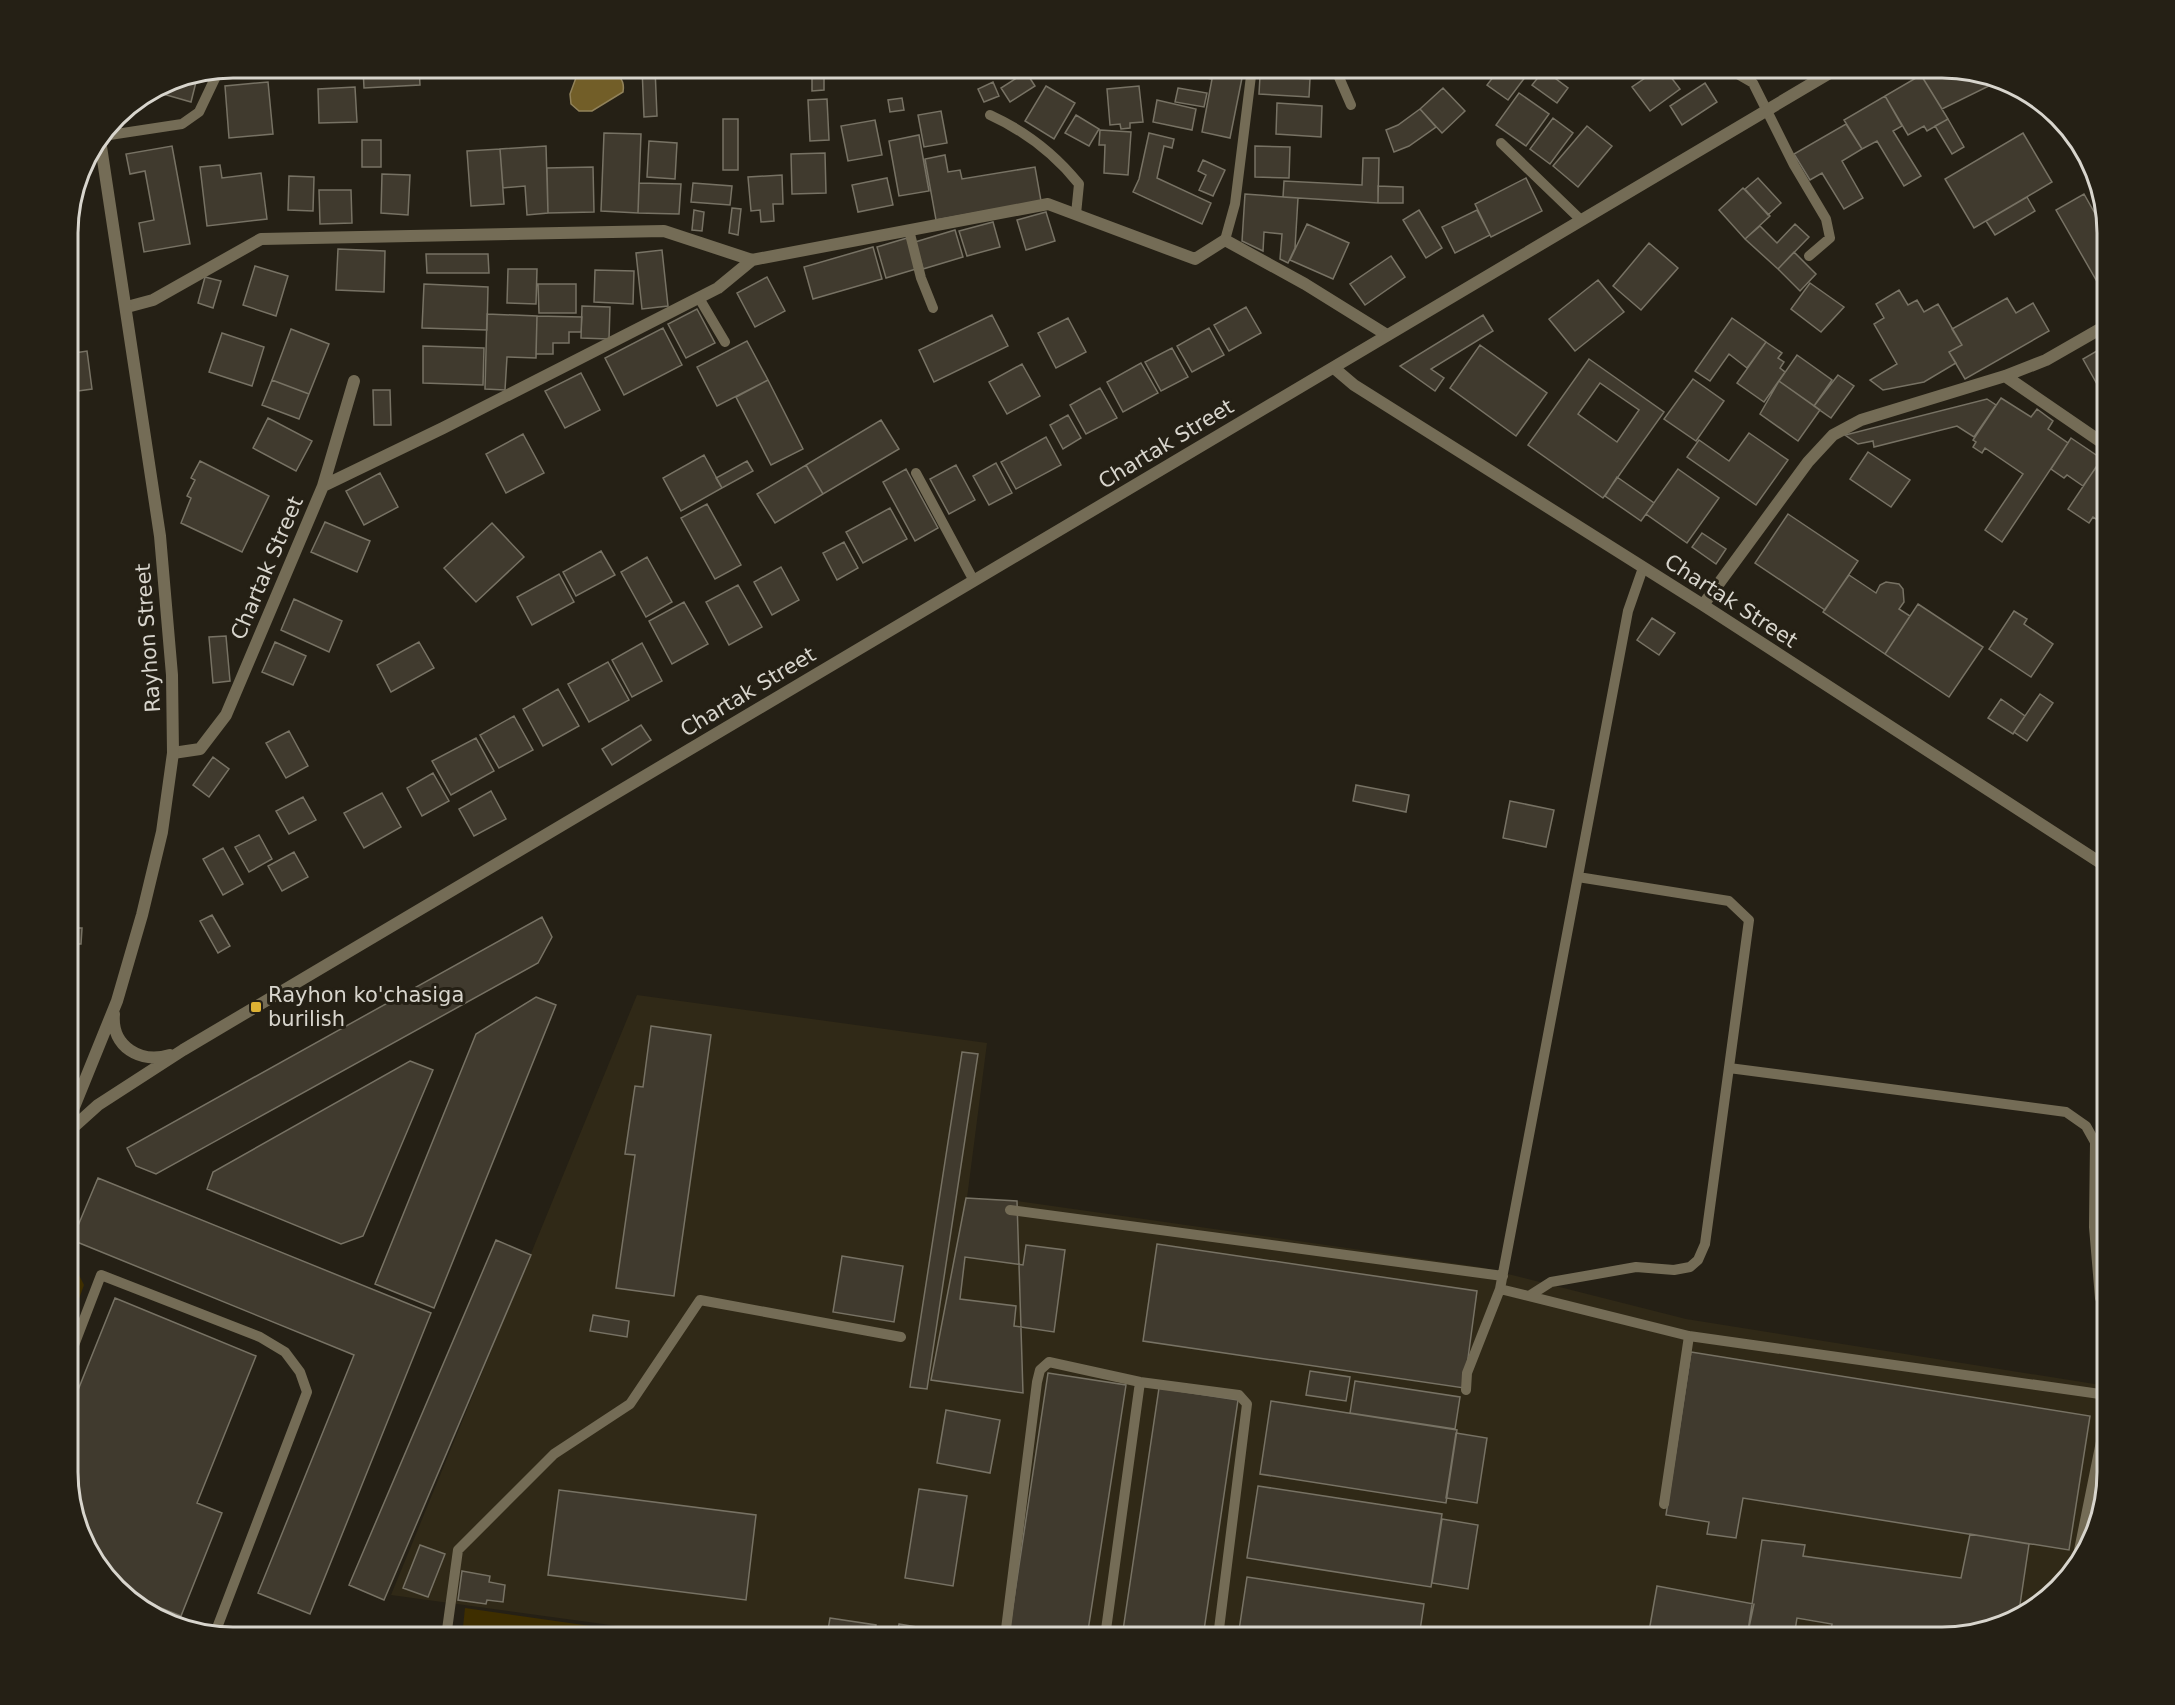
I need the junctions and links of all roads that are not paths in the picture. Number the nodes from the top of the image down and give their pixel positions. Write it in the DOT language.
graph roads {
  1 [pos="1251,78"];
  2 [pos="1339,78"];
  3 [pos="1744,78"];
  4 [pos="1821,78"];
  5 [pos="215,79"];
  6 [pos="1351,105"];
  7 [pos="1766,111"];
  8 [pos="990,115"];
  9 [pos="112,136"];
  10 [pos="1502,143"];
  11 [pos="103,149"];
  12 [pos="1076,214"];
  13 [pos="1581,220"];
  14 [pos="909,230"];
  15 [pos="1225,240"];
  16 [pos="1809,256"];
  17 [pos="752,260"];
  18 [pos="699,298"];
  19 [pos="127,307"];
  20 [pos="933,308"];
  21 [pos="2097,331"];
  22 [pos="1387,335"];
  23 [pos="725,342"];
  24 [pos="1334,368"];
  25 [pos="2005,376"];
  26 [pos="354,381"];
  27 [pos="2097,439"];
  28 [pos="916,473"];
  29 [pos="323,486"];
  30 [pos="1644,568"];
  31 [pos="974,581"];
  32 [pos="1703,605"];
  33 [pos="172,753"];
  34 [pos="2097,860"];
  35 [pos="1578,877"];
  36 [pos="117,1001"];
  37 [pos="183,1050"];
  38 [pos="1729,1068"];
  39 [pos="78,1097"];
  40 [pos="78,1123"];
  41 [pos="1010,1210"];
  42 [pos="2097,1262"];
  43 [pos="1503,1276"];
  44 [pos="1500,1289"];
  45 [pos="1529,1296"];
  46 [pos="78,1335"];
  47 [pos="1689,1336"];
  48 [pos="901,1337"];
  49 [pos="1140,1382"];
  50 [pos="1466,1390"];
  51 [pos="2097,1393"];
  52 [pos="2097,1465"];
  53 [pos="1664,1504"];
  54 [pos="2081,1541"];
  55 [pos="216,1626"];
  56 [pos="448,1627"];
  57 [pos="1006,1627"];
  58 [pos="1106,1627"];
  59 [pos="1219,1627"];
  1 -- 15 [label="lane"];
  2 -- 6 [label="lane"];
  3 -- 7 [label="lane"];
  4 -- 7 [label="street, Chartak Street"];
  5 -- 9 [label="lane"];
  7 -- 13 [label="street, Chartak Street"];
  7 -- 16 [label="lane"];
  8 -- 12 [label="lane"];
  10 -- 13 [label="lane"];
  11 -- 19 [label="street, Rayhon Street"];
  12 -- 14 [label="street, Chartak Street"];
  12 -- 15 [label="street, Chartak Street"];
  13 -- 22 [label="street, Chartak Street"];
  14 -- 17 [label="street, Chartak Street"];
  14 -- 20 [label="lane"];
  15 -- 22 [label="street"];
  17 -- 18 [label="street, Chartak Street"];
  17 -- 19 [label="street, Chartak Street"];
  18 -- 23 [label="lane"];
  18 -- 29 [label="street, Chartak Street"];
  19 -- 33 [label="street, Rayhon Street"];
  21 -- 25 [label="street"];
  22 -- 24 [label="street, Chartak Street"];
  24 -- 30 [label="street, Chartak Street"];
  24 -- 31 [label="street, Chartak Street"];
  25 -- 27 [label="street"];
  25 -- 32 [label="street"];
  26 -- 29 [label="street"];
  28 -- 31 [label="lane"];
  29 -- 33 [label="street, Chartak Street"];
  30 -- 32 [label="street, Chartak Street"];
  30 -- 35 [label="lane"];
  31 -- 37 [label="street, Chartak Street"];
  32 -- 34 [label="street, Chartak Street"];
  33 -- 36 [label="street, Rayhon Street"];
  35 -- 38 [label="lane"];
  35 -- 43 [label="lane"];
  36 -- 37 [label="street, Chartak Street"];
  36 -- 39 [label="street, Rayhon Street"];
  37 -- 40 [label="street, Chartak Street"];
  38 -- 42 [label="lane"];
  38 -- 45 [label="lane"];
  41 -- 43 [label="lane"];
  43 -- 44 [label="lane"];
  44 -- 45 [label="lane"];
  44 -- 50 [label="lane"];
  45 -- 47 [label="lane"];
  46 -- 55 [label="lane"];
  47 -- 51 [label="lane"];
  47 -- 53 [label="lane"];
  48 -- 56 [label="lane"];
  49 -- 57 [label="lane"];
  49 -- 58 [label="lane"];
  49 -- 59 [label="lane"];
  52 -- 54 [label="lane"];
}
